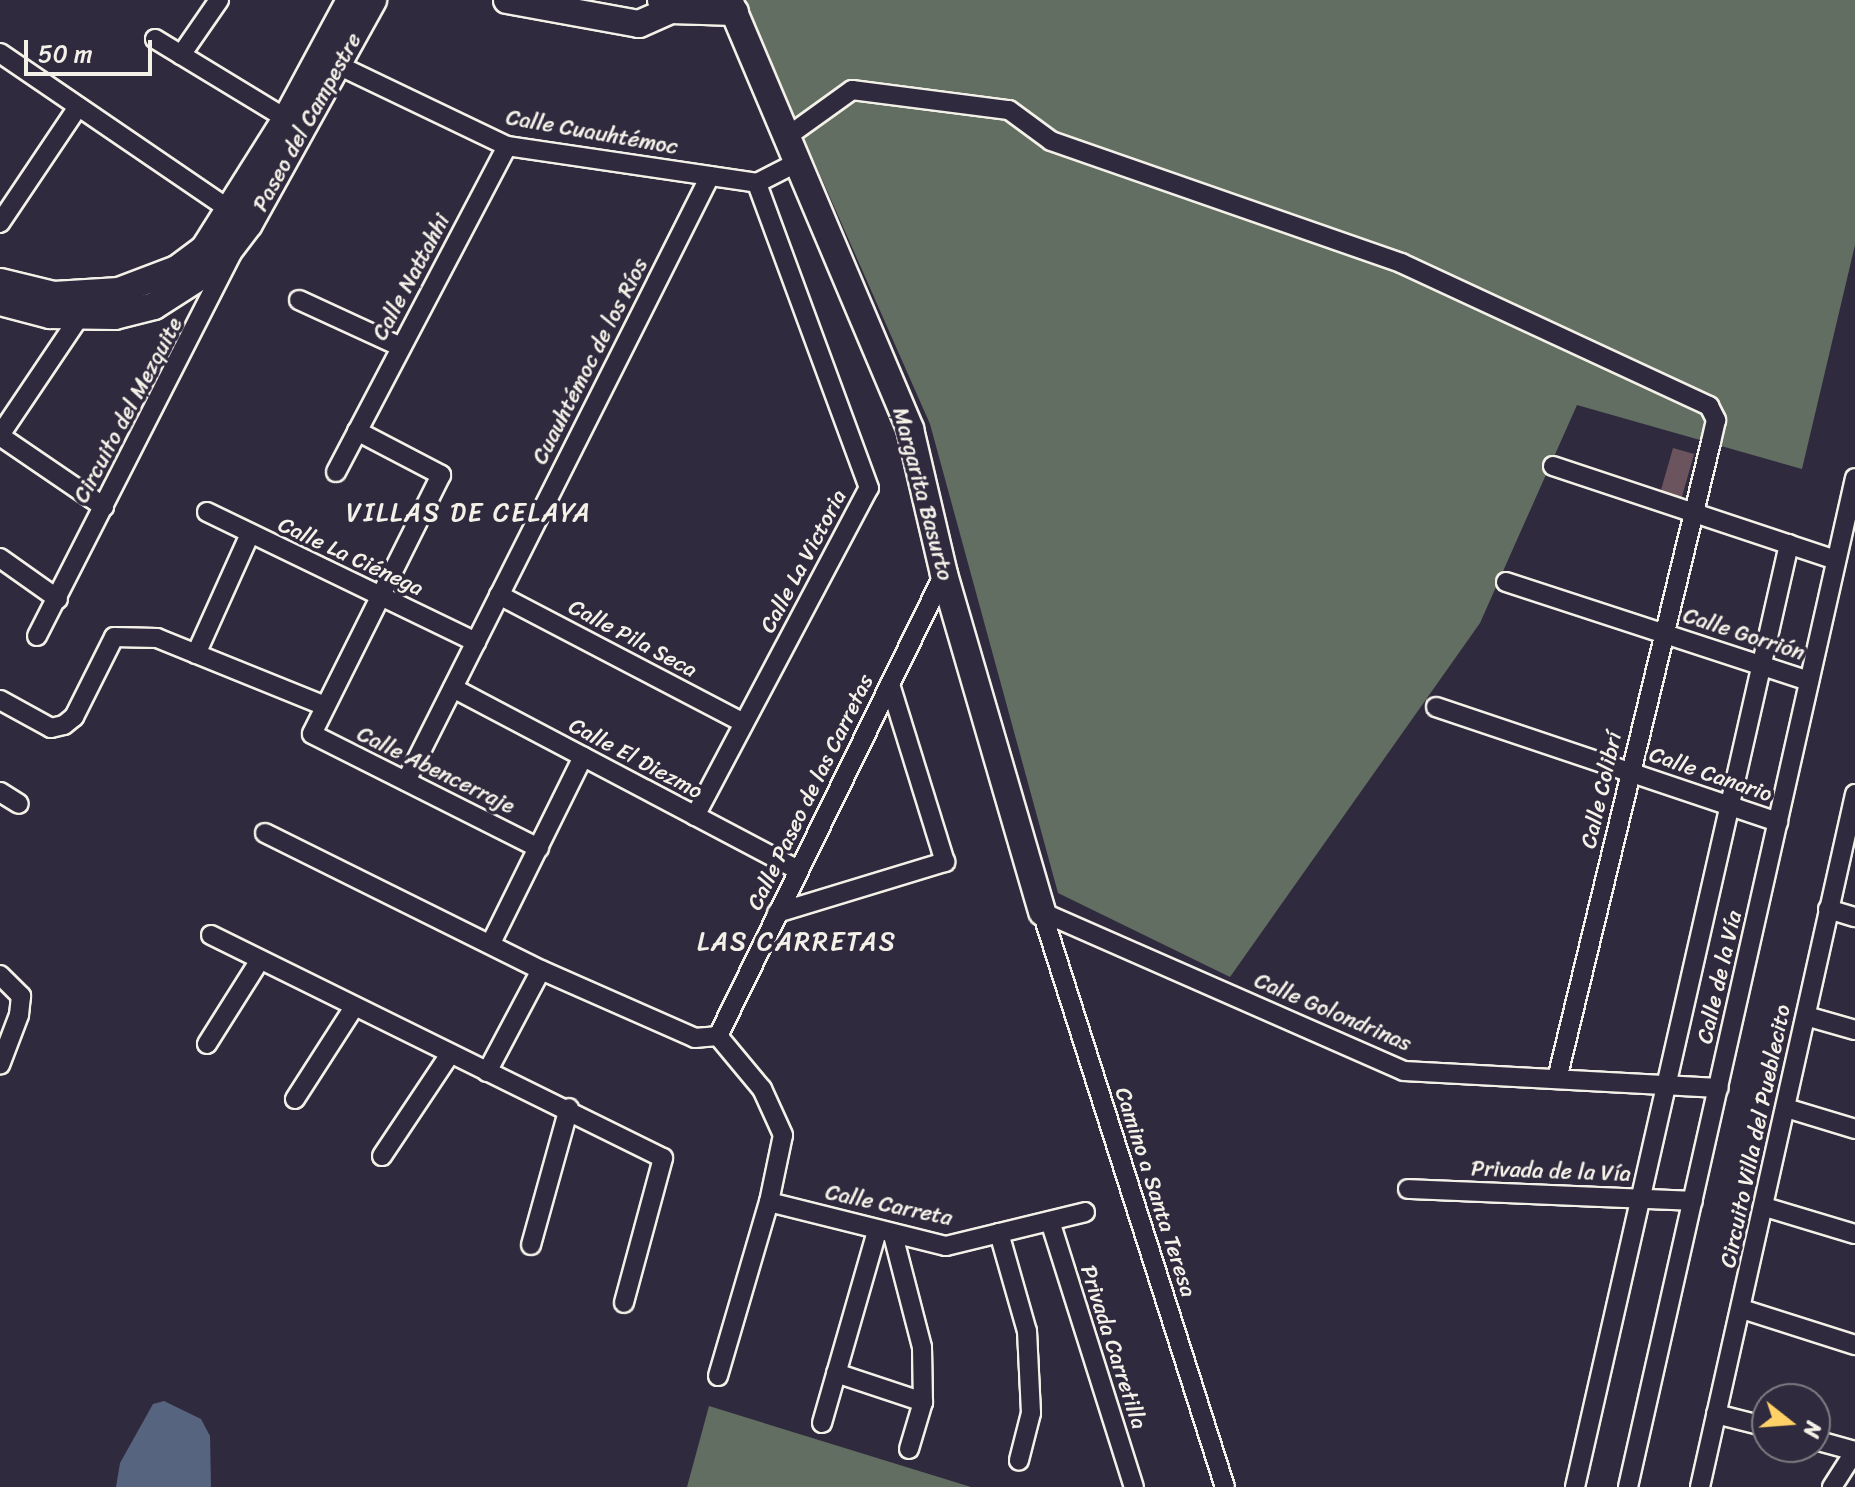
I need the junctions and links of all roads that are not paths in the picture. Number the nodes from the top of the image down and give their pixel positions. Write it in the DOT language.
graph roads {
  1 [pos="219,0"];
  2 [pos="350,0"];
  3 [pos="373,0"];
  4 [pos="507,0"];
  5 [pos="666,5"];
  6 [pos="732,6"];
  7 [pos="155,39"];
  8 [pos="0,53"];
  9 [pos="181,55"];
  10 [pos="340,66"];
  11 [pos="78,107"];
  12 [pos="296,124"];
  13 [pos="788,136"];
  14 [pos="507,146"];
  15 [pos="798,162"];
  16 [pos="710,176"];
  17 [pos="757,183"];
  18 [pos="232,211"];
  19 [pos="0,223"];
  20 [pos="236,243"];
  21 [pos="0,282"];
  22 [pos="95,295"];
  23 [pos="299,300"];
  24 [pos="0,302"];
  25 [pos="80,317"];
  26 [pos="401,347"];
  27 [pos="357,431"];
  28 [pos="0,435"];
  29 [pos="1553,466"];
  30 [pos="336,472"];
  31 [pos="1855,478"];
  32 [pos="104,507"];
  33 [pos="207,512"];
  34 [pos="1692,512"];
  35 [pos="250,534"];
  36 [pos="1789,544"];
  37 [pos="0,558"];
  38 [pos="1836,560"];
  39 [pos="944,574"];
  40 [pos="1506,582"];
  41 [pos="499,595"];
  42 [pos="382,596"];
  43 [pos="58,599"];
  44 [pos="1663,633"];
  45 [pos="37,636"];
  46 [pos="476,642"];
  47 [pos="196,654"];
  48 [pos="1759,664"];
  49 [pos="1809,681"];
  50 [pos="890,684"];
  51 [pos="453,688"];
  52 [pos="325,706"];
  53 [pos="1436,707"];
  54 [pos="3,709"];
  55 [pos="744,723"];
  56 [pos="583,757"];
  57 [pos="1630,772"];
  58 [pos="406,781"];
  59 [pos="0,792"];
  60 [pos="1855,794"];
  61 [pos="19,804"];
  62 [pos="1727,805"];
  63 [pos="695,816"];
  64 [pos="1778,822"];
  65 [pos="265,833"];
  66 [pos="539,848"];
  67 [pos="797,869"];
  68 [pos="1828,909"];
  69 [pos="1042,912"];
  70 [pos="777,913"];
  71 [pos="1855,917"];
  72 [pos="211,935"];
  73 [pos="491,943"];
  74 [pos="260,960"];
  75 [pos="541,970"];
  76 [pos="0,975"];
  77 [pos="354,1007"];
  78 [pos="1806,1016"];
  79 [pos="1855,1030"];
  80 [pos="718,1036"];
  81 [pos="207,1044"];
  82 [pos="450,1054"];
  83 [pos="0,1065"];
  84 [pos="487,1072"];
  85 [pos="1557,1079"];
  86 [pos="1662,1085"];
  87 [pos="1719,1088"];
  88 [pos="295,1099"];
  89 [pos="569,1108"];
  90 [pos="1786,1108"];
  91 [pos="1855,1129"];
  92 [pos="382,1156"];
  93 [pos="1408,1189"];
  94 [pos="1639,1198"];
  95 [pos="1693,1201"];
  96 [pos="769,1202"];
  97 [pos="1765,1207"];
  98 [pos="1085,1212"];
  99 [pos="1050,1221"];
  100 [pos="885,1233"];
  101 [pos="999,1233"];
  102 [pos="1855,1234"];
  103 [pos="531,1245"];
  104 [pos="624,1303"];
  105 [pos="1742,1309"];
  106 [pos="1855,1345"];
  107 [pos="836,1373"];
  108 [pos="718,1376"];
  109 [pos="923,1402"];
  110 [pos="1716,1414"];
  111 [pos="822,1423"];
  112 [pos="1751,1423"];
  113 [pos="1831,1444"];
  114 [pos="909,1449"];
  115 [pos="1855,1451"];
  116 [pos="1019,1460"];
  117 [pos="1134,1487"];
  118 [pos="1225,1487"];
  119 [pos="1575,1487"];
  120 [pos="1628,1487"];
  121 [pos="1700,1487"];
  122 [pos="1832,1487"];
  1 -- 9 [label="street"];
  2 -- 12 [label="street, Paseo del Campestre"];
  3 -- 10 [label="street, Paseo del Campestre"];
  4 -- 5 [label="street"];
  5 -- 6 [label="street"];
  6 -- 13 [label="street, Margarita Basurto"];
  7 -- 9 [label="street"];
  8 -- 11 [label="street"];
  9 -- 12 [label="street"];
  10 -- 12 [label="street, Paseo del Campestre"];
  10 -- 14 [label="street, Calle Cuauhtémoc"];
  11 -- 18 [label="street"];
  11 -- 19 [label="street"];
  12 -- 18 [label="street, Paseo del Campestre"];
  12 -- 20 [label="street, Paseo del Campestre"];
  13 -- 15 [label="street, Margarita Basurto"];
  13 -- 34 [label="street, Calle Colibrí"];
  14 -- 16 [label="street, Calle Cuauhtémoc"];
  14 -- 26 [label="street, Calle Nattahhi"];
  15 -- 17 [label="street"];
  15 -- 39 [label="street, Margarita Basurto"];
  16 -- 17 [label="street, Calle Cuauhtémoc"];
  16 -- 41 [label="street, Cuauhtémoc de los Ríos"];
  17 -- 55 [label="street, Calle La Victoria"];
  18 -- 22 [label="street, Paseo del Campestre"];
  20 -- 25 [label="street, Paseo del Campestre"];
  20 -- 32 [label="street, Circuito del Mezquite"];
  21 -- 22 [label="street, Paseo del Campestre"];
  22 -- 25 [label="street"];
  23 -- 26 [label="street"];
  24 -- 25 [label="street, Paseo del Campestre"];
  25 -- 28 [label="street"];
  26 -- 27 [label="street, Calle Nattahhi"];
  27 -- 30 [label="street, Calle Nattahhi"];
  27 -- 42 [label="street"];
  28 -- 32 [label="street"];
  29 -- 34 [label="street"];
  31 -- 38 [label="street, Calle de la Vía"];
  32 -- 43 [label="street, Circuito del Mezquite"];
  33 -- 35 [label="street, Calle La Ciénega"];
  34 -- 36 [label="street"];
  34 -- 44 [label="street, Calle Colibrí"];
  35 -- 42 [label="street, Calle La Ciénega"];
  35 -- 47 [label="street"];
  36 -- 38 [label="street"];
  36 -- 48 [label="street, Calle de la Vía"];
  37 -- 43 [label="street"];
  38 -- 49 [label="street, Calle de la Vía"];
  39 -- 50 [label="street, Calle Paseo de las Carretas"];
  39 -- 69 [label="street, Margarita Basurto"];
  40 -- 44 [label="street, Calle Gorrión"];
  41 -- 46 [label="street, Cuauhtémoc de los Ríos"];
  41 -- 55 [label="street, Calle Pila Seca"];
  42 -- 46 [label="street, Calle La Ciénega"];
  42 -- 52 [label="street"];
  43 -- 45 [label="street, Circuito del Mezquite"];
  44 -- 48 [label="street, Calle Gorrión"];
  44 -- 57 [label="street, Calle Colibrí"];
  46 -- 51 [label="street, Cuauhtémoc de los Ríos"];
  47 -- 52 [label="street"];
  47 -- 54 [label="street"];
  48 -- 49 [label="street, Calle Gorrión"];
  48 -- 62 [label="street, Calle de la Vía"];
  49 -- 64 [label="street, Calle de la Vía"];
  50 -- 67 [label="street, Calle Paseo de las Carretas"];
  50 -- 70 [label="street"];
  51 -- 56 [label="street, Calle El Diezmo"];
  51 -- 58 [label="street, Cuauhtémoc de los Ríos"];
  52 -- 58 [label="street, Calle Abencerraje"];
  53 -- 57 [label="street, Calle Canario"];
  55 -- 63 [label="street, Calle La Victoria"];
  56 -- 63 [label="street, Calle El Diezmo"];
  56 -- 66 [label="street"];
  57 -- 62 [label="street, Calle Canario"];
  57 -- 85 [label="street, Calle Colibrí"];
  58 -- 66 [label="street, Calle Abencerraje"];
  59 -- 61 [label="street"];
  60 -- 68 [label="street, Circuito Villa del Pueblecito"];
  62 -- 64 [label="street, Calle Canario"];
  62 -- 86 [label="street, Calle de la Vía"];
  63 -- 67 [label="street, Calle El Diezmo"];
  64 -- 87 [label="street, Calle de la Vía"];
  65 -- 73 [label="street"];
  66 -- 73 [label="street"];
  67 -- 70 [label="street, Calle Paseo de las Carretas"];
  68 -- 71 [label="street"];
  68 -- 78 [label="street, Circuito Villa del Pueblecito"];
  69 -- 85 [label="street, Calle Golondrinas"];
  69 -- 118 [label="street, Camino a Santa Teresa"];
  70 -- 80 [label="street, Calle Paseo de las Carretas"];
  72 -- 74 [label="street"];
  73 -- 75 [label="street"];
  74 -- 77 [label="street"];
  74 -- 81 [label="street"];
  75 -- 80 [label="street"];
  75 -- 84 [label="street"];
  76 -- 83 [label="street"];
  77 -- 82 [label="street"];
  77 -- 88 [label="street"];
  78 -- 79 [label="street"];
  78 -- 90 [label="street, Circuito Villa del Pueblecito"];
  80 -- 96 [label="street"];
  82 -- 84 [label="street"];
  82 -- 92 [label="street"];
  84 -- 89 [label="street"];
  85 -- 86 [label="street, Calle Golondrinas"];
  86 -- 87 [label="street, Calle Golondrinas"];
  86 -- 94 [label="street, Calle de la Vía"];
  87 -- 95 [label="street, Calle de la Vía"];
  89 -- 103 [label="street"];
  89 -- 104 [label="street"];
  90 -- 91 [label="street"];
  90 -- 97 [label="street, Circuito Villa del Pueblecito"];
  93 -- 94 [label="street, Privada de la Vía"];
  94 -- 95 [label="street, Privada de la Vía"];
  94 -- 119 [label="street, Calle de la Vía"];
  95 -- 120 [label="street, Calle de la Vía"];
  96 -- 100 [label="street, Calle Carreta"];
  96 -- 108 [label="street"];
  97 -- 102 [label="street"];
  97 -- 105 [label="street, Circuito Villa del Pueblecito"];
  98 -- 99 [label="street, Calle Carreta"];
  99 -- 101 [label="street, Calle Carreta"];
  99 -- 117 [label="street, Privada Carretilla"];
  100 -- 101 [label="street, Calle Carreta"];
  100 -- 107 [label="street"];
  100 -- 109 [label="street"];
  101 -- 116 [label="street"];
  105 -- 106 [label="street"];
  105 -- 110 [label="street, Circuito Villa del Pueblecito"];
  107 -- 109 [label="street"];
  107 -- 111 [label="street"];
  109 -- 114 [label="street"];
  110 -- 112 [label="street"];
  110 -- 121 [label="street, Circuito Villa del Pueblecito"];
  113 -- 115 [label="street"];
  115 -- 122 [label="street"];
}
